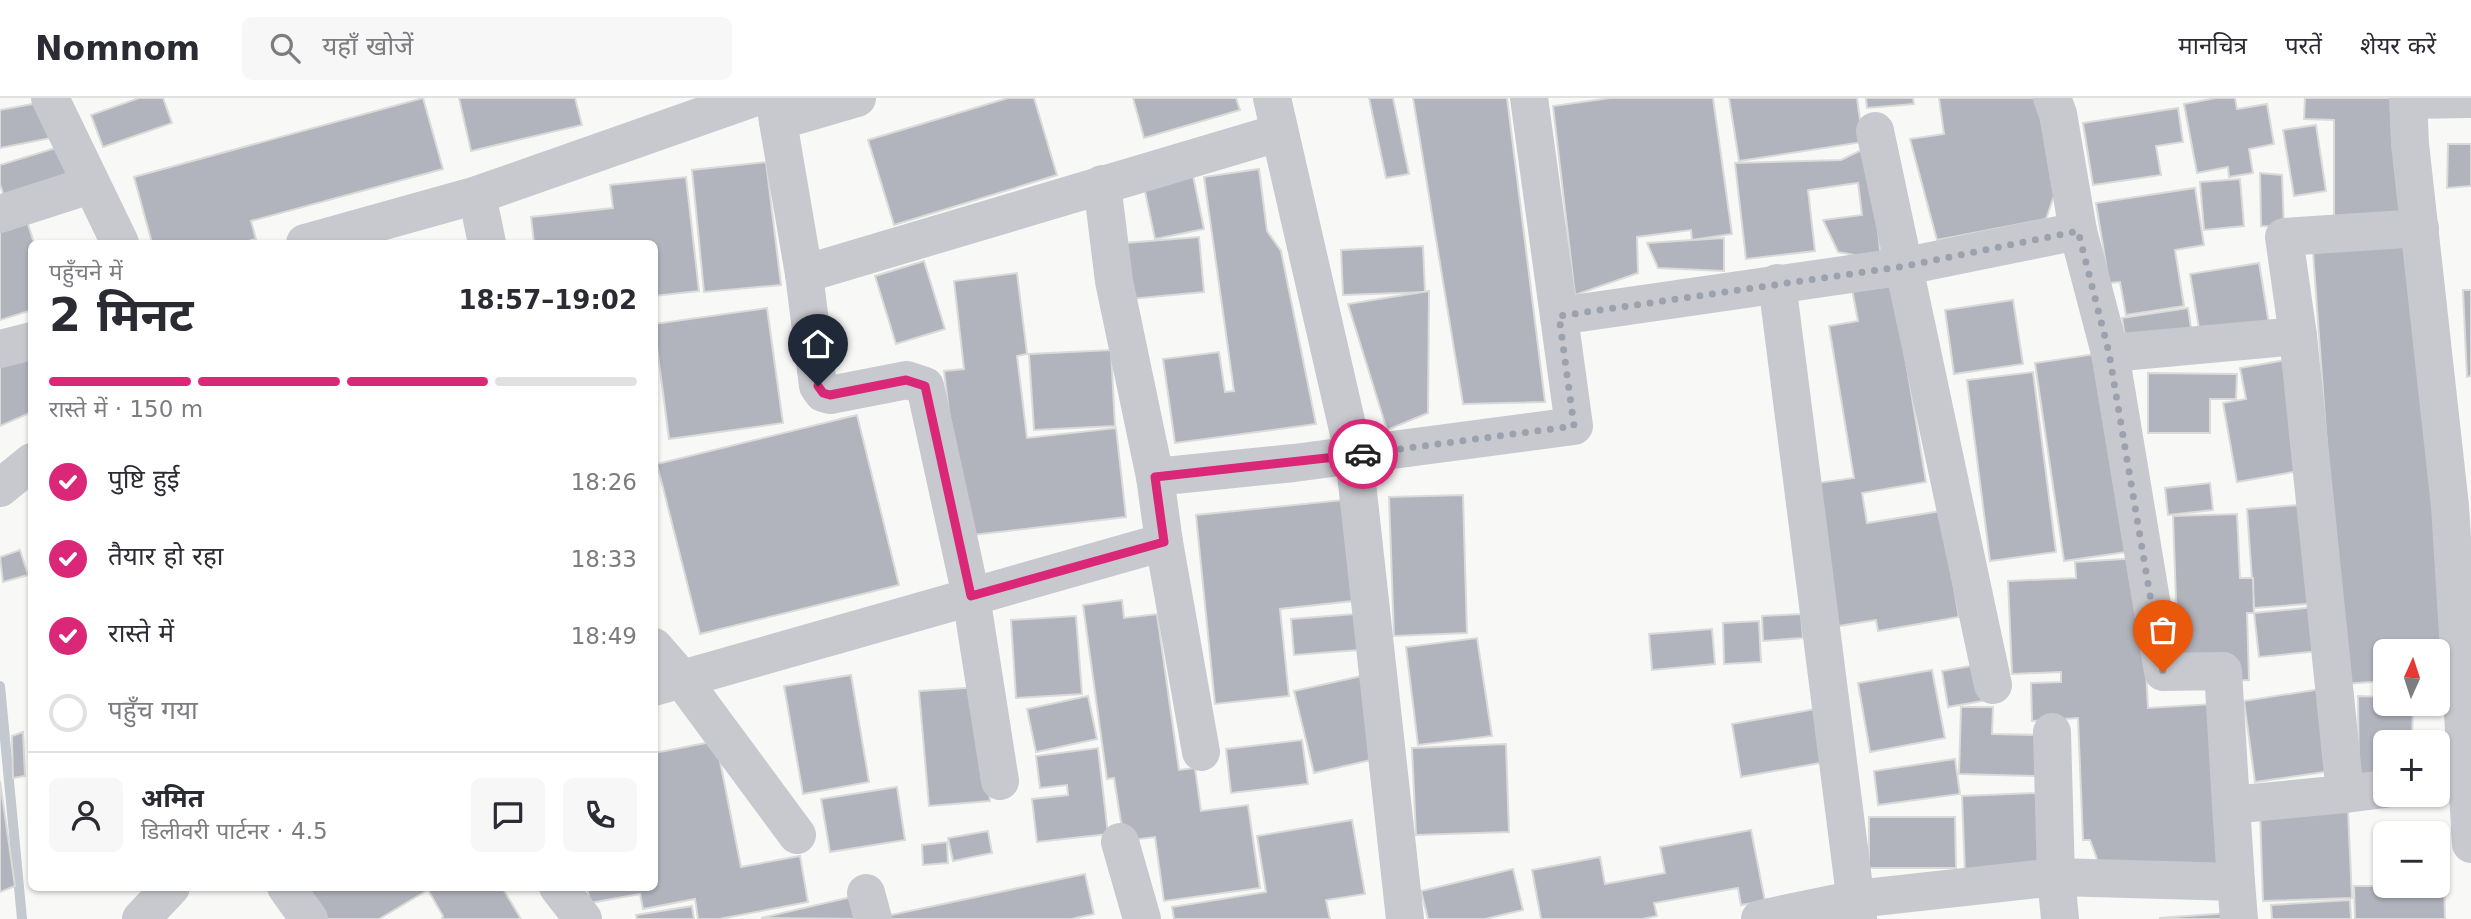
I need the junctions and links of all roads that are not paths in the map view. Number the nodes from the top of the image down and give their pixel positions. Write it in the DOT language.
graph roads {
  1 [pos="50,98"];
  2 [pos="858,98"];
  3 [pos="1529,98"];
  4 [pos="2052,98"];
  5 [pos="2409,99"];
  6 [pos="2471,99"];
  7 [pos="768,106"];
  8 [pos="1275,115"];
  9 [pos="1875,131"];
  10 [pos="1102,184"];
  11 [pos="90,185"];
  12 [pos="477,195"];
  13 [pos="0,214"];
  14 [pos="2420,228"];
  15 [pos="2078,231"];
  16 [pos="118,240"];
  17 [pos="316,240"];
  18 [pos="486,240"];
  19 [pos="1906,266"];
  20 [pos="804,274"];
  21 [pos="1777,282"];
  22 [pos="1559,316"];
  23 [pos="2298,336"];
  24 [pos="28,342"];
  25 [pos="0,349"];
  26 [pos="2109,353"];
  27 [pos="1354,456"];
  28 [pos="28,465"];
  29 [pos="1155,477"];
  30 [pos="0,488"];
  31 [pos="1164,542"];
  32 [pos="971,596"];
  33 [pos="658,657"];
  34 [pos="668,682"];
  35 [pos="1993,685"];
  36 [pos="2052,732"];
  37 [pos="1201,752"];
  38 [pos="2459,779"];
  39 [pos="1000,781"];
  40 [pos="2373,790"];
  41 [pos="2345,794"];
  42 [pos="2231,805"];
  43 [pos="797,835"];
  44 [pos="1120,842"];
  45 [pos="2471,844"];
  46 [pos="2056,877"];
  47 [pos="168,891"];
  48 [pos="289,891"];
  49 [pos="561,891"];
  50 [pos="2238,900"];
  51 [pos="1857,909"];
  52 [pos="141,919"];
  53 [pos="309,919"];
  54 [pos="583,919"];
  55 [pos="1142,919"];
  56 [pos="1405,919"];
  57 [pos="1760,919"];
  58 [pos="2060,919"];
  1 -- 11 [label="street"];
  2 -- 7 [label="street"];
  3 -- 22 [label="street"];
  4 -- 15 [label="street"];
  5 -- 6 [label="street"];
  5 -- 14 [label="street"];
  7 -- 12 [label="street"];
  7 -- 20 [label="street"];
  8 -- 10 [label="street"];
  8 -- 27 [label="street"];
  9 -- 19 [label="street"];
  10 -- 20 [label="street"];
  10 -- 29 [label="street"];
  11 -- 13 [label="street"];
  11 -- 16 [label="street"];
  12 -- 17 [label="street"];
  12 -- 18 [label="street"];
  14 -- 23 [label="street"];
  14 -- 38 [label="street"];
  15 -- 19 [label="street"];
  15 -- 26 [label="street"];
  19 -- 21 [label="street"];
  19 -- 35 [label="street"];
  20 -- 32 [label="street"];
  21 -- 22 [label="street"];
  21 -- 51 [label="street"];
  22 -- 27 [label="street"];
  23 -- 26 [label="street"];
  23 -- 41 [label="street"];
  24 -- 25 [label="street"];
  26 -- 42 [label="street"];
  27 -- 29 [label="street"];
  27 -- 56 [label="street"];
  28 -- 30 [label="street"];
  29 -- 31 [label="street"];
  31 -- 32 [label="street"];
  31 -- 37 [label="street"];
  32 -- 34 [label="street"];
  32 -- 39 [label="street"];
  33 -- 34 [label="street"];
  34 -- 43 [label="street"];
  36 -- 46 [label="street"];
  38 -- 45 [label="street"];
  40 -- 41 [label="street"];
  41 -- 42 [label="street"];
  42 -- 50 [label="street"];
  44 -- 55 [label="street"];
  46 -- 50 [label="street"];
  46 -- 51 [label="street"];
  46 -- 58 [label="street"];
  47 -- 52 [label="street"];
  48 -- 53 [label="street"];
  49 -- 54 [label="street"];
  51 -- 57 [label="street"];
}
